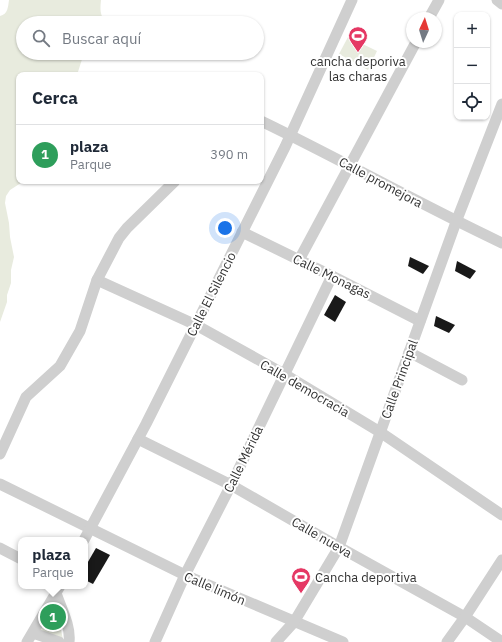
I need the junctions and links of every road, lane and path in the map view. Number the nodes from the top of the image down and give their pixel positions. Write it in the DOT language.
graph roads {
  1 [pos="352,0"];
  2 [pos="439,0"];
  3 [pos="497,0"];
  4 [pos="502,4"];
  5 [pos="432,12"];
  6 [pos="413,48"];
  7 [pos="502,104"];
  8 [pos="264,122"];
  9 [pos="290,135"];
  10 [pos="349,165"];
  11 [pos="172,184"];
  12 [pos="456,222"];
  13 [pos="242,232"];
  14 [pos="502,243"];
  15 [pos="299,260"];
  16 [pos="332,276"];
  17 [pos="98,280"];
  18 [pos="420,321"];
  19 [pos="196,325"];
  20 [pos="409,352"];
  21 [pos="284,374"];
  22 [pos="462,380"];
  23 [pos="380,432"];
  24 [pos="138,439"];
  25 [pos="0,454"];
  26 [pos="0,484"];
  27 [pos="231,485"];
  28 [pos="502,515"];
  29 [pos="90,529"];
  30 [pos="86,537"];
  31 [pos="339,547"];
  32 [pos="0,548"];
  33 [pos="18,557"];
  34 [pos="502,560"];
  35 [pos="185,575"];
  36 [pos="58,589"];
  37 [pos="465,617"];
  38 [pos="294,622"];
  39 [pos="30,637"];
  40 [pos="59,642"];
  41 [pos="69,642"];
  42 [pos="155,642"];
  43 [pos="276,642"];
  44 [pos="343,642"];
  45 [pos="447,642"];
  46 [pos="502,642"];
  1 -- 9 [label="street, Calle El Silencio"];
  2 -- 5 [label="street"];
  3 -- 4 [label="street"];
  6 -- 10 [label="street"];
  7 -- 12 [label="street, Calle Principal"];
  8 -- 9 [label="street, Calle promejora"];
  9 -- 10 [label="street, Calle promejora"];
  9 -- 13 [label="street, Calle El Silencio"];
  10 -- 12 [label="street, Calle promejora"];
  10 -- 15 [label="street"];
  11 -- 17 [label="street"];
  12 -- 14 [label="street, Calle promejora"];
  12 -- 18 [label="street, Calle Principal"];
  13 -- 15 [label="street, Calle Monagas"];
  13 -- 19 [label="street, Calle El Silencio"];
  15 -- 16 [label="street, Calle Monagas"];
  16 -- 18 [label="street, Calle Monagas"];
  16 -- 21 [label="street, Calle Mérida"];
  17 -- 19 [label="street, Calle democracia"];
  17 -- 25 [label="street"];
  18 -- 20 [label="street, Calle Principal"];
  19 -- 21 [label="street, Calle democracia"];
  19 -- 24 [label="street, Calle El Silencio"];
  20 -- 22 [label="street"];
  20 -- 23 [label="street, Calle Principal"];
  21 -- 23 [label="street, Calle democracia"];
  21 -- 27 [label="street, Calle Mérida"];
  23 -- 28 [label="street, Calle democracia"];
  23 -- 31 [label="street, Calle Principal"];
  24 -- 27 [label="street, Calle nueva"];
  24 -- 29 [label="street, Calle El Silencio"];
  26 -- 29 [label="street, Calle limón"];
  27 -- 31 [label="street, Calle nueva"];
  27 -- 35 [label="street, Calle Mérida"];
  29 -- 30 [label="street, Calle El Silencio"];
  29 -- 35 [label="street, Calle limón"];
  31 -- 37 [label="street, Calle nueva"];
  31 -- 38 [label="street, Calle Principal"];
  32 -- 33 [label="street"];
  34 -- 37 [label="street"];
  35 -- 38 [label="street, Calle limón"];
  35 -- 42 [label="street, Calle Mérida"];
  36 -- 39 [label="street"];
  36 -- 41 [label="street"];
  37 -- 45 [label="street"];
  37 -- 46 [label="street, Calle nueva"];
  38 -- 43 [label="street, Calle Principal"];
  38 -- 44 [label="street, Calle limón"];
  39 -- 40 [label="street"];
}
